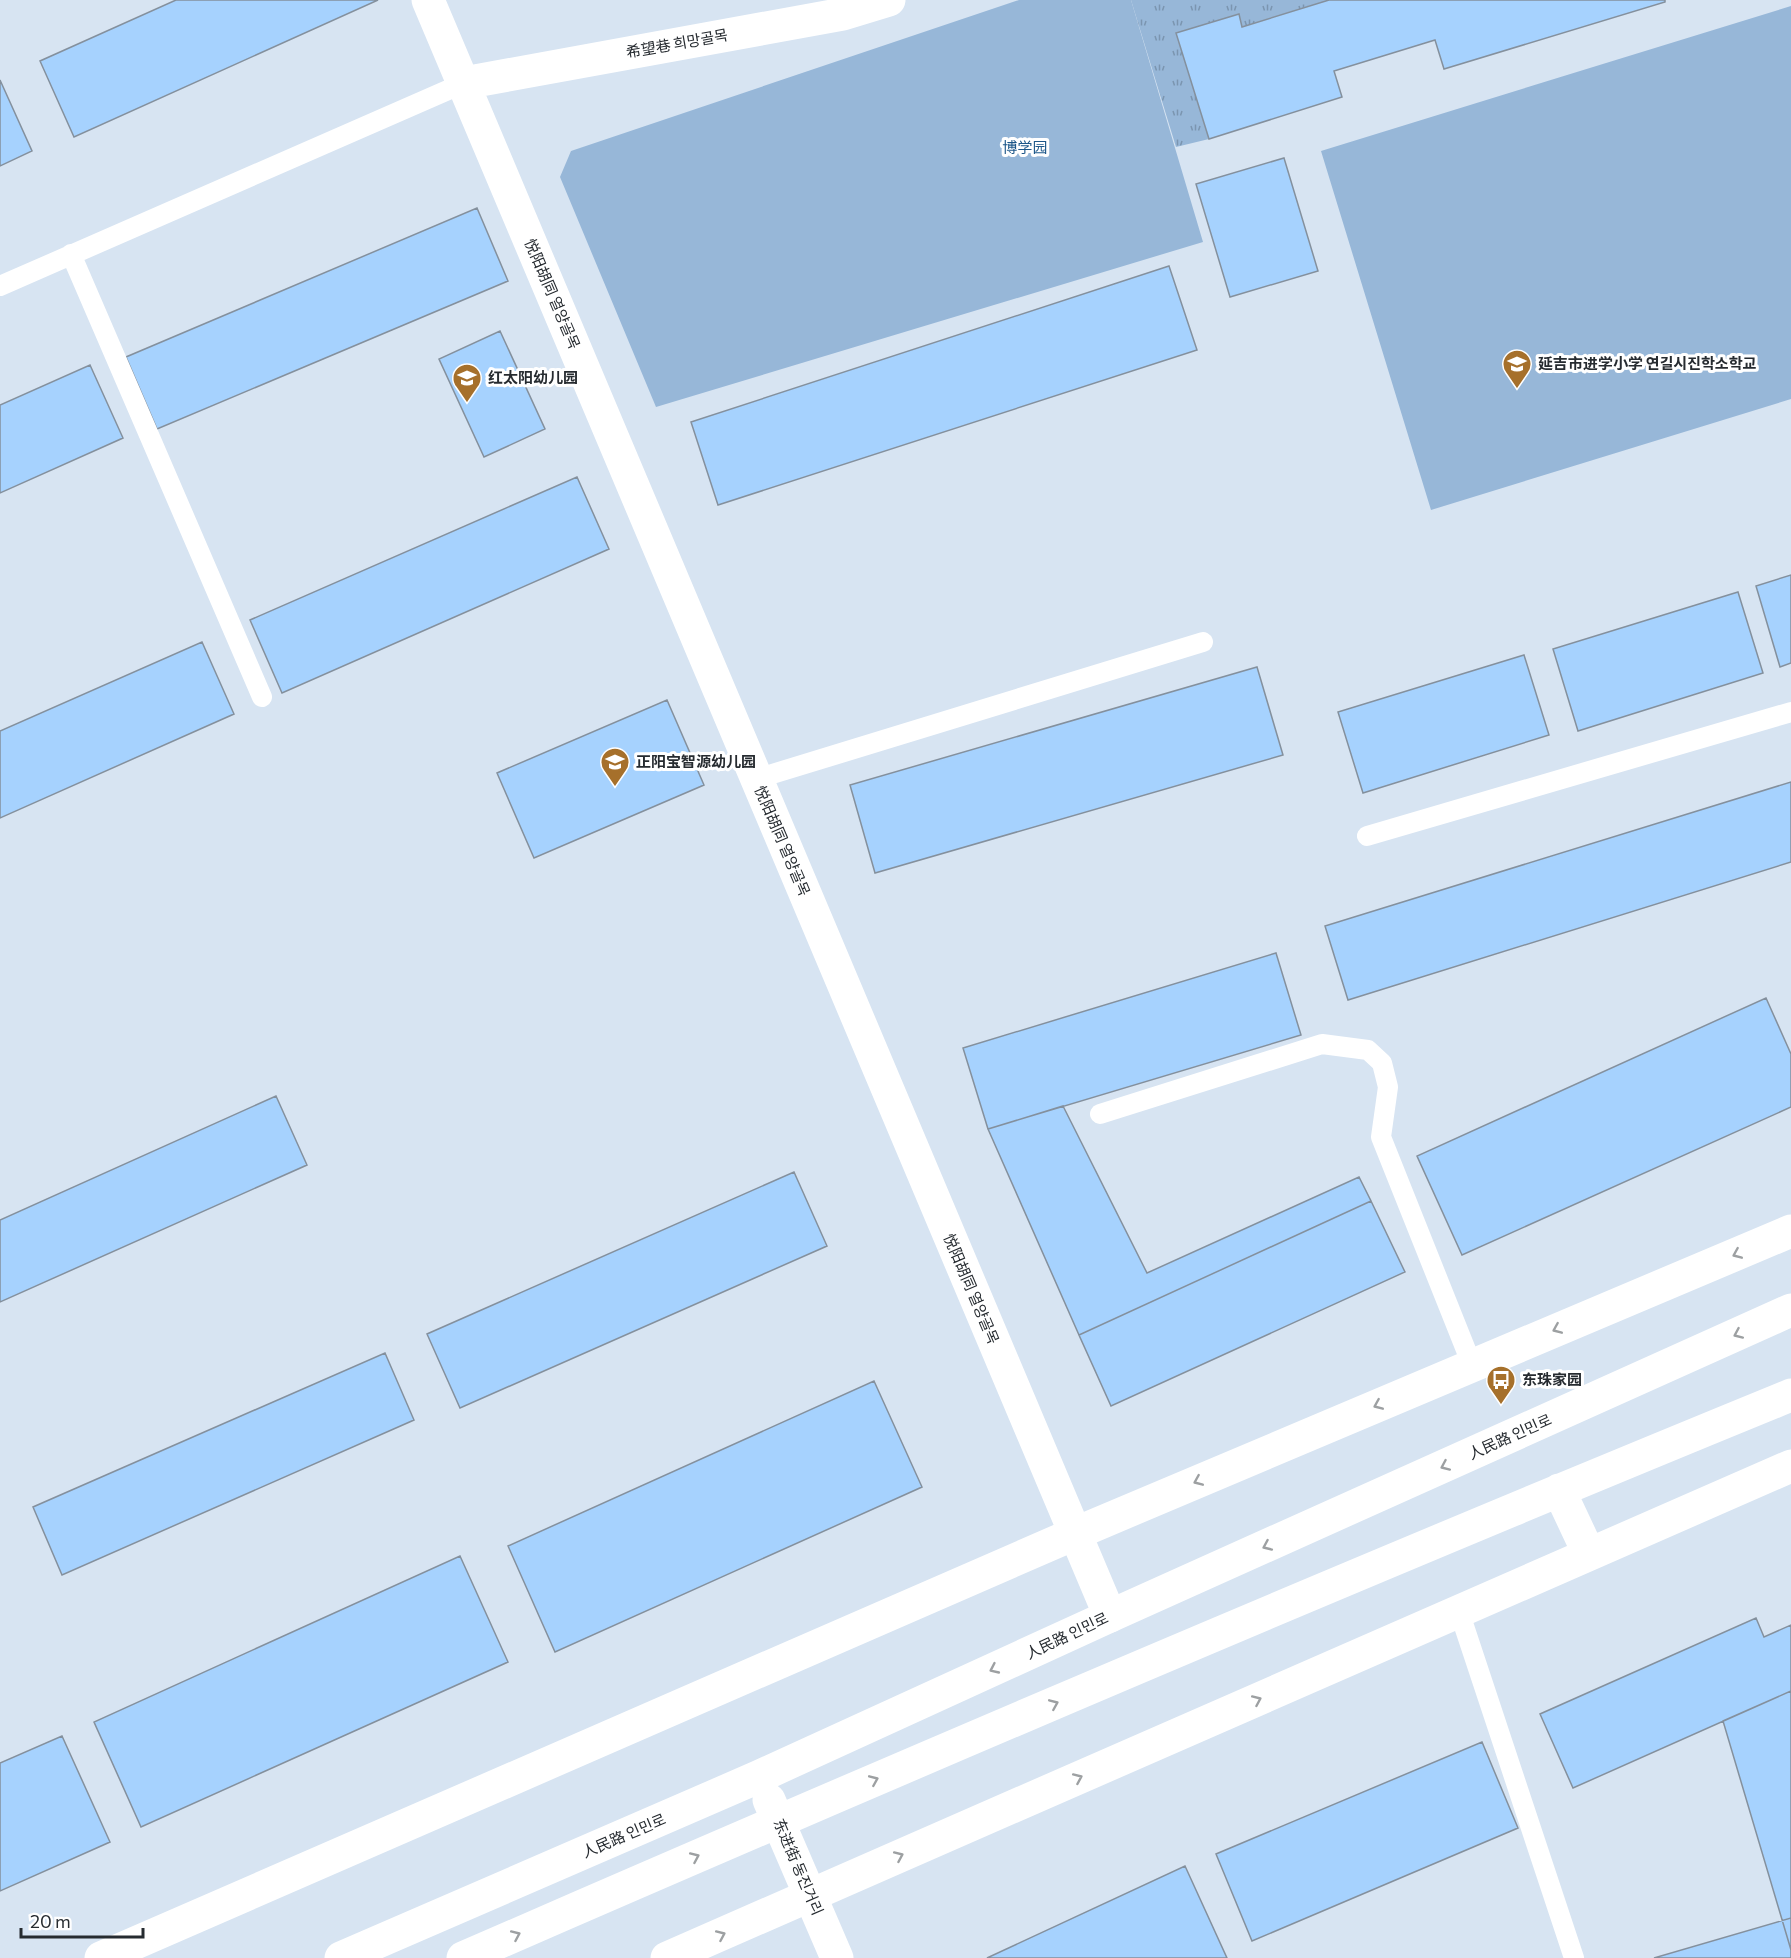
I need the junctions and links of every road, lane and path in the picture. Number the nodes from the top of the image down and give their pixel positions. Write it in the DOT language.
graph roads {
  1 [pos="428,0"];
  2 [pos="889,0"];
  3 [pos="464,83"];
  4 [pos="71,254"];
  5 [pos="0,285"];
  6 [pos="1203,642"];
  7 [pos="262,697"];
  8 [pos="1791,712"];
  9 [pos="756,779"];
  10 [pos="1367,836"];
  11 [pos="1100,1114"];
  12 [pos="1791,1231"];
  13 [pos="1791,1310"];
  14 [pos="1472,1365"];
  15 [pos="1791,1395"];
  16 [pos="1791,1466"];
  17 [pos="1559,1490"];
  18 [pos="1074,1534"];
  19 [pos="1589,1554"];
  20 [pos="1459,1611"];
  21 [pos="1110,1616"];
  22 [pos="758,1777"];
  23 [pos="779,1820"];
  24 [pos="810,1895"];
  25 [pos="101,1958"];
  26 [pos="341,1958"];
  27 [pos="463,1958"];
  28 [pos="667,1958"];
  29 [pos="837,1958"];
  30 [pos="1574,1958"];
  1 -- 3 [label="street, 悦阳胡同 열양골목"];
  2 -- 3 [label="street, 希望巷 희망골목"];
  3 -- 4 [label="lane"];
  3 -- 9 [label="street, 悦阳胡同 열양골목"];
  4 -- 5 [label="lane"];
  4 -- 7 [label="lane"];
  6 -- 9 [label="lane"];
  8 -- 10 [label="lane"];
  9 -- 18 [label="street, 悦阳胡同 열양골목"];
  11 -- 14 [label="lane"];
  12 -- 14 [label="street, one-way"];
  13 -- 21 [label="street, 人民路 인민로, one-way"];
  14 -- 18 [label="street, one-way"];
  15 -- 17 [label="street"];
  16 -- 19 [label="street"];
  17 -- 19 [label="street"];
  23 -- 17 [label="street, one-way"];
  18 -- 21 [label="street, 悦阳胡同 열양골목"];
  18 -- 25 [label="street"];
  19 -- 20 [label="street"];
  24 -- 20 [label="street, one-way"];
  20 -- 30 [label="lane"];
  21 -- 22 [label="street, 人民路 인민로, one-way"];
  22 -- 23 [label="street, 东进街 동진거리"];
  22 -- 26 [label="street, 人民路 인민로"];
  23 -- 24 [label="street, 东进街 동진거리"];
  27 -- 23 [label="street, one-way"];
  28 -- 24 [label="street, one-way"];
  24 -- 29 [label="street, 东进街 동진거리"];
}
